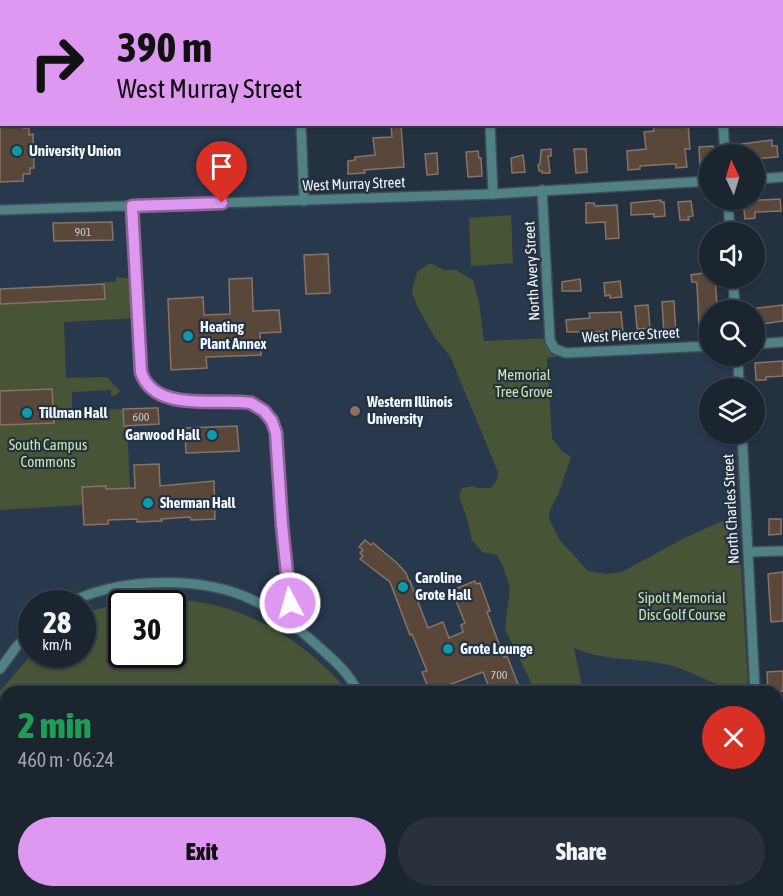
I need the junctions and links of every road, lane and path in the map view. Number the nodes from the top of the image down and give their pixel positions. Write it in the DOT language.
graph roads {
  1 [pos="301,126"];
  2 [pos="490,126"];
  3 [pos="723,126"];
  4 [pos="724,144"];
  5 [pos="783,177"];
  6 [pos="765,178"];
  7 [pos="699,182"];
  8 [pos="542,190"];
  9 [pos="493,194"];
  10 [pos="304,201"];
  11 [pos="132,206"];
  12 [pos="0,210"];
  13 [pos="783,342"];
  14 [pos="765,343"];
  15 [pos="699,347"];
  16 [pos="555,350"];
  17 [pos="743,444"];
  18 [pos="783,550"];
  19 [pos="748,552"];
  20 [pos="96,591"];
  21 [pos="285,617"];
  22 [pos="18,645"];
  23 [pos="0,668"];
  24 [pos="354,686"];
  25 [pos="755,686"];
  26 [pos="0,890"];
  27 [pos="0,896"];
  1 -- 10 [label="street"];
  2 -- 9 [label="street"];
  3 -- 4 [label="street"];
  5 -- 6 [label="street"];
  7 -- 8 [label="street, West Murray Street"];
  8 -- 9 [label="street, West Murray Street"];
  8 -- 16 [label="street, North Avery Street"];
  9 -- 10 [label="street, West Murray Street"];
  10 -- 11 [label="street, West Murray Street"];
  11 -- 12 [label="street, West Murray Street"];
  11 -- 21 [label="street"];
  13 -- 14 [label="street"];
  15 -- 16 [label="street, West Pierce Street"];
  17 -- 19 [label="street, North Charles Street"];
  18 -- 19 [label="street"];
  19 -- 25 [label="street, North Charles Street"];
  20 -- 21 [label="street"];
  21 -- 24 [label="street"];
  22 -- 23 [label="street"];
  26 -- 27 [label="street"];
}
